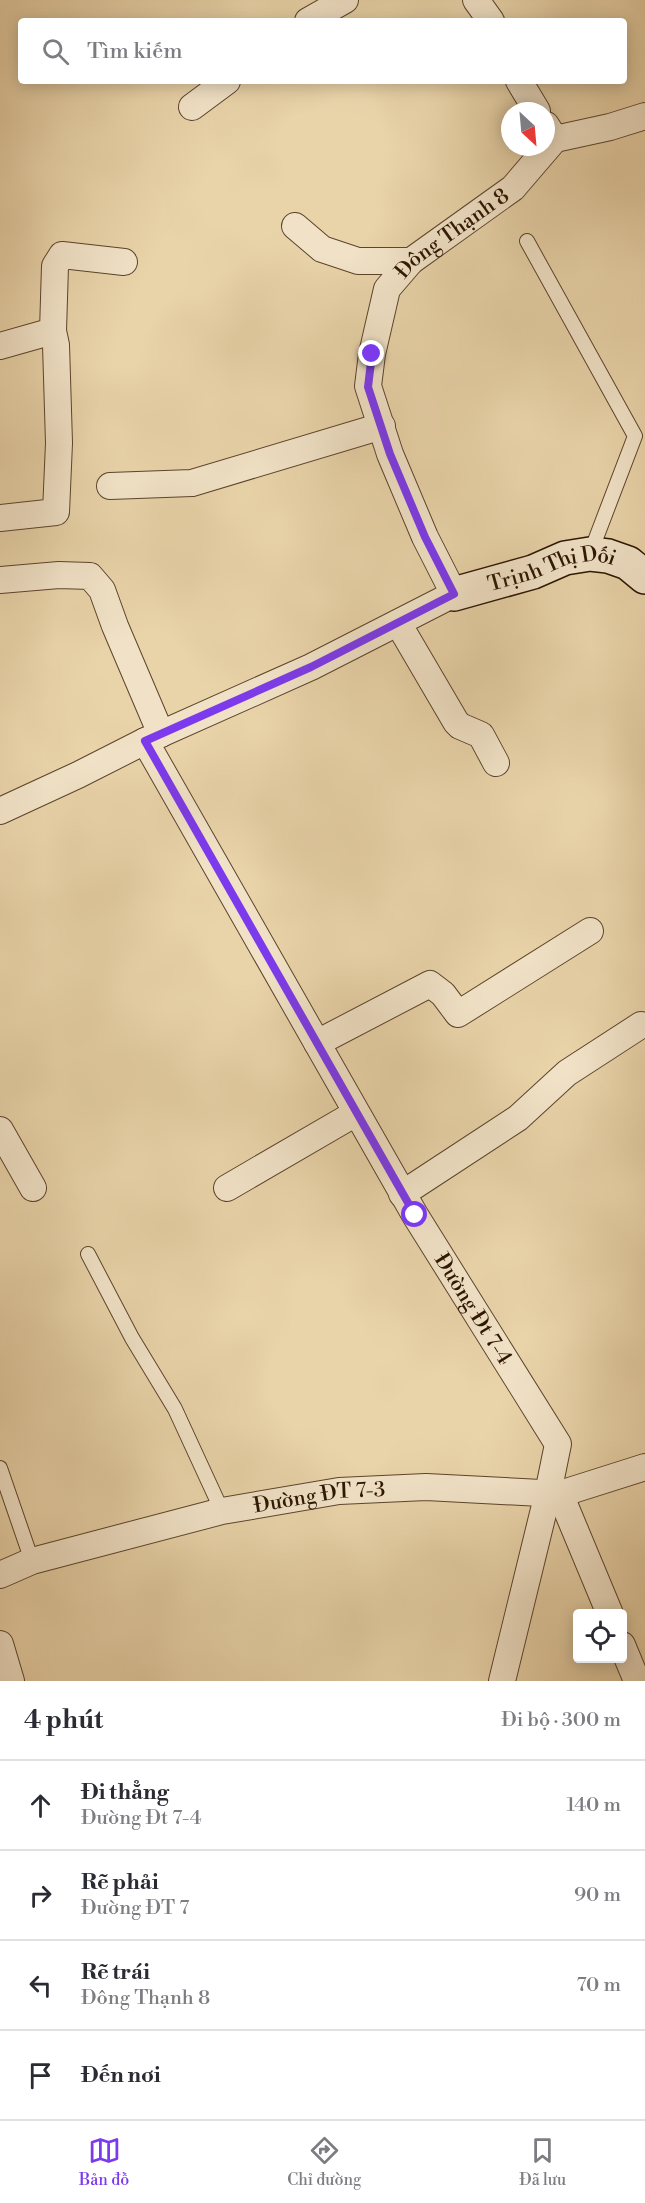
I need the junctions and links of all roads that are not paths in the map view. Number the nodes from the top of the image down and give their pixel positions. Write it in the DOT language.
graph roads {
  1 [pos="345,0"];
  2 [pos="476,0"];
  3 [pos="313,18"];
  4 [pos="489,18"];
  5 [pos="223,84"];
  6 [pos="521,84"];
  7 [pos="532,102"];
  8 [pos="192,107"];
  9 [pos="645,116"];
  10 [pos="555,132"];
  11 [pos="534,156"];
  12 [pos="295,226"];
  13 [pos="527,242"];
  14 [pos="411,261"];
  15 [pos="124,262"];
  16 [pos="53,330"];
  17 [pos="0,346"];
  18 [pos="382,426"];
  19 [pos="110,486"];
  20 [pos="0,518"];
  21 [pos="590,554"];
  22 [pos="645,577"];
  23 [pos="0,580"];
  24 [pos="454,594"];
  25 [pos="398,623"];
  26 [pos="153,737"];
  27 [pos="496,763"];
  28 [pos="0,811"];
  29 [pos="590,931"];
  30 [pos="641,1025"];
  31 [pos="317,1043"];
  32 [pos="356,1113"];
  33 [pos="4,1146"];
  34 [pos="33,1188"];
  35 [pos="226,1188"];
  36 [pos="402,1194"];
  37 [pos="88,1254"];
  38 [pos="645,1467"];
  39 [pos="0,1468"];
  40 [pos="554,1493"];
  41 [pos="222,1511"];
  42 [pos="32,1561"];
  43 [pos="0,1575"];
  44 [pos="608,1609"];
  45 [pos="0,1644"];
  46 [pos="627,1656"];
  47 [pos="11,1681"];
  48 [pos="502,1681"];
  49 [pos="638,1681"];
  1 -- 3 [label="street"];
  2 -- 4 [label="street"];
  5 -- 8 [label="street"];
  6 -- 7 [label="street"];
  9 -- 10 [label="street"];
  11 -- 14 [label="street, Đông Thạnh 8"];
  12 -- 14 [label="street"];
  13 -- 21 [label="lane"];
  14 -- 18 [label="street, Đông Thạnh 8"];
  15 -- 16 [label="street"];
  16 -- 17 [label="street"];
  16 -- 20 [label="street"];
  18 -- 19 [label="street"];
  18 -- 24 [label="street, Đông Thạnh 8"];
  21 -- 22 [label="street, Trịnh Thị Dối"];
  21 -- 24 [label="street, Trịnh Thị Dối"];
  23 -- 26 [label="street, Đường Đt 7-4"];
  24 -- 25 [label="street"];
  25 -- 26 [label="street"];
  25 -- 27 [label="street"];
  26 -- 28 [label="street"];
  26 -- 31 [label="street, Đường Đt 7-4"];
  29 -- 31 [label="street"];
  30 -- 36 [label="street"];
  31 -- 32 [label="street, Đường Đt 7-4"];
  32 -- 35 [label="street"];
  32 -- 36 [label="street, Đường Đt 7-4"];
  33 -- 34 [label="street"];
  36 -- 40 [label="street, Đường Đt 7-4"];
  37 -- 41 [label="lane"];
  38 -- 40 [label="street, Đường ĐT 7-3"];
  39 -- 42 [label="lane"];
  40 -- 41 [label="street, Đường ĐT 7-3"];
  40 -- 44 [label="street"];
  40 -- 48 [label="street, Đường Đt 7-4"];
  41 -- 42 [label="street, Đường ĐT 7-3"];
  42 -- 43 [label="street, Đường ĐT 7-3"];
  45 -- 47 [label="street"];
  46 -- 49 [label="street"];
}
